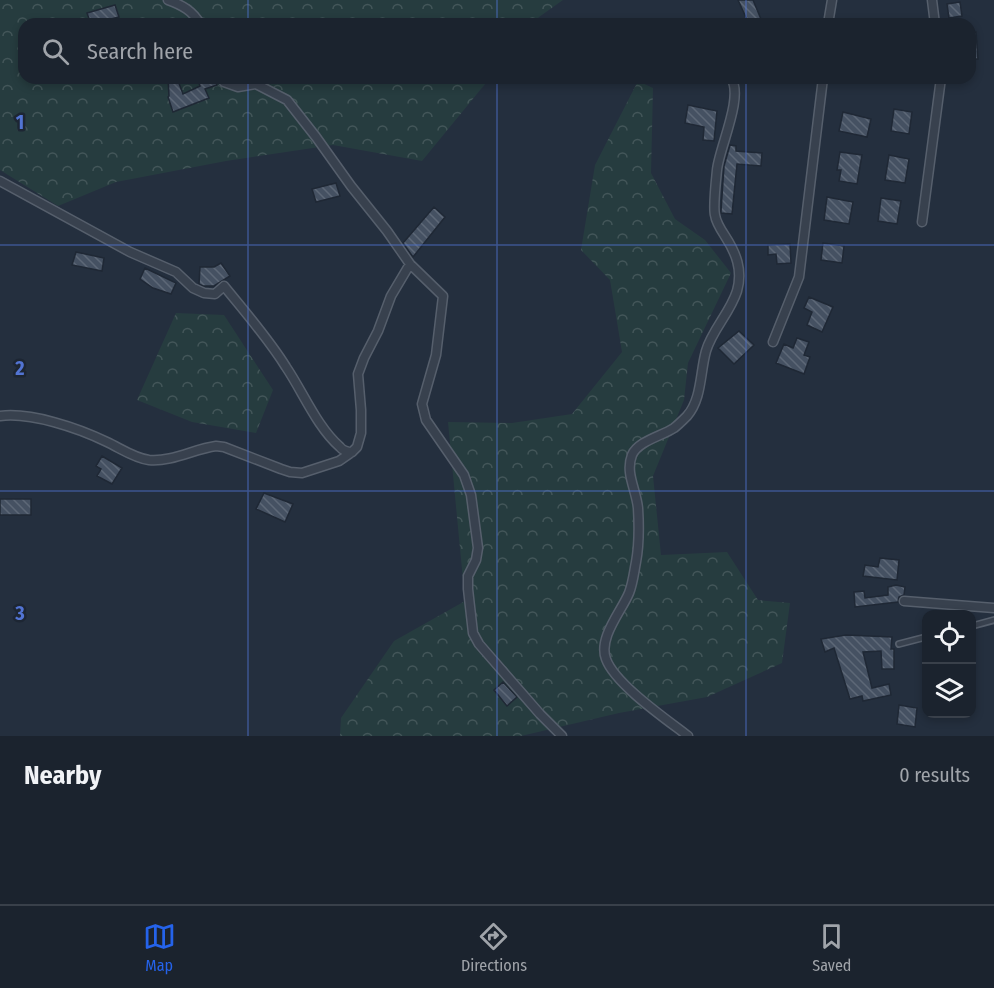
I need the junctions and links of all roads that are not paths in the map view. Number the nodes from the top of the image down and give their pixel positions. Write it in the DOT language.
graph roads {
  1 [pos="168,0"];
  2 [pos="832,0"];
  3 [pos="932,0"];
  4 [pos="196,18"];
  5 [pos="829,18"];
  6 [pos="934,18"];
  7 [pos="230,84"];
  8 [pos="256,84"];
  9 [pos="256,84"];
  10 [pos="734,84"];
  11 [pos="822,84"];
  12 [pos="940,84"];
  13 [pos="0,181"];
  14 [pos="922,222"];
  15 [pos="410,264"];
  16 [pos="773,342"];
  17 [pos="0,416"];
  18 [pos="352,452"];
  19 [pos="904,601"];
  20 [pos="994,608"];
  21 [pos="994,620"];
  22 [pos="976,625"];
  23 [pos="922,638"];
  24 [pos="899,644"];
  25 [pos="562,736"];
  26 [pos="688,736"];
  1 -- 4 [label="street"];
  2 -- 5 [label="street"];
  3 -- 6 [label="street"];
  7 -- 9 [label="street"];
  8 -- 15 [label="street"];
  10 -- 26 [label="street"];
  11 -- 16 [label="street"];
  12 -- 14 [label="street"];
  13 -- 18 [label="street"];
  15 -- 18 [label="street"];
  15 -- 25 [label="street"];
  17 -- 18 [label="street"];
  19 -- 20 [label="street"];
  21 -- 22 [label="lane"];
  23 -- 24 [label="lane"];
}
